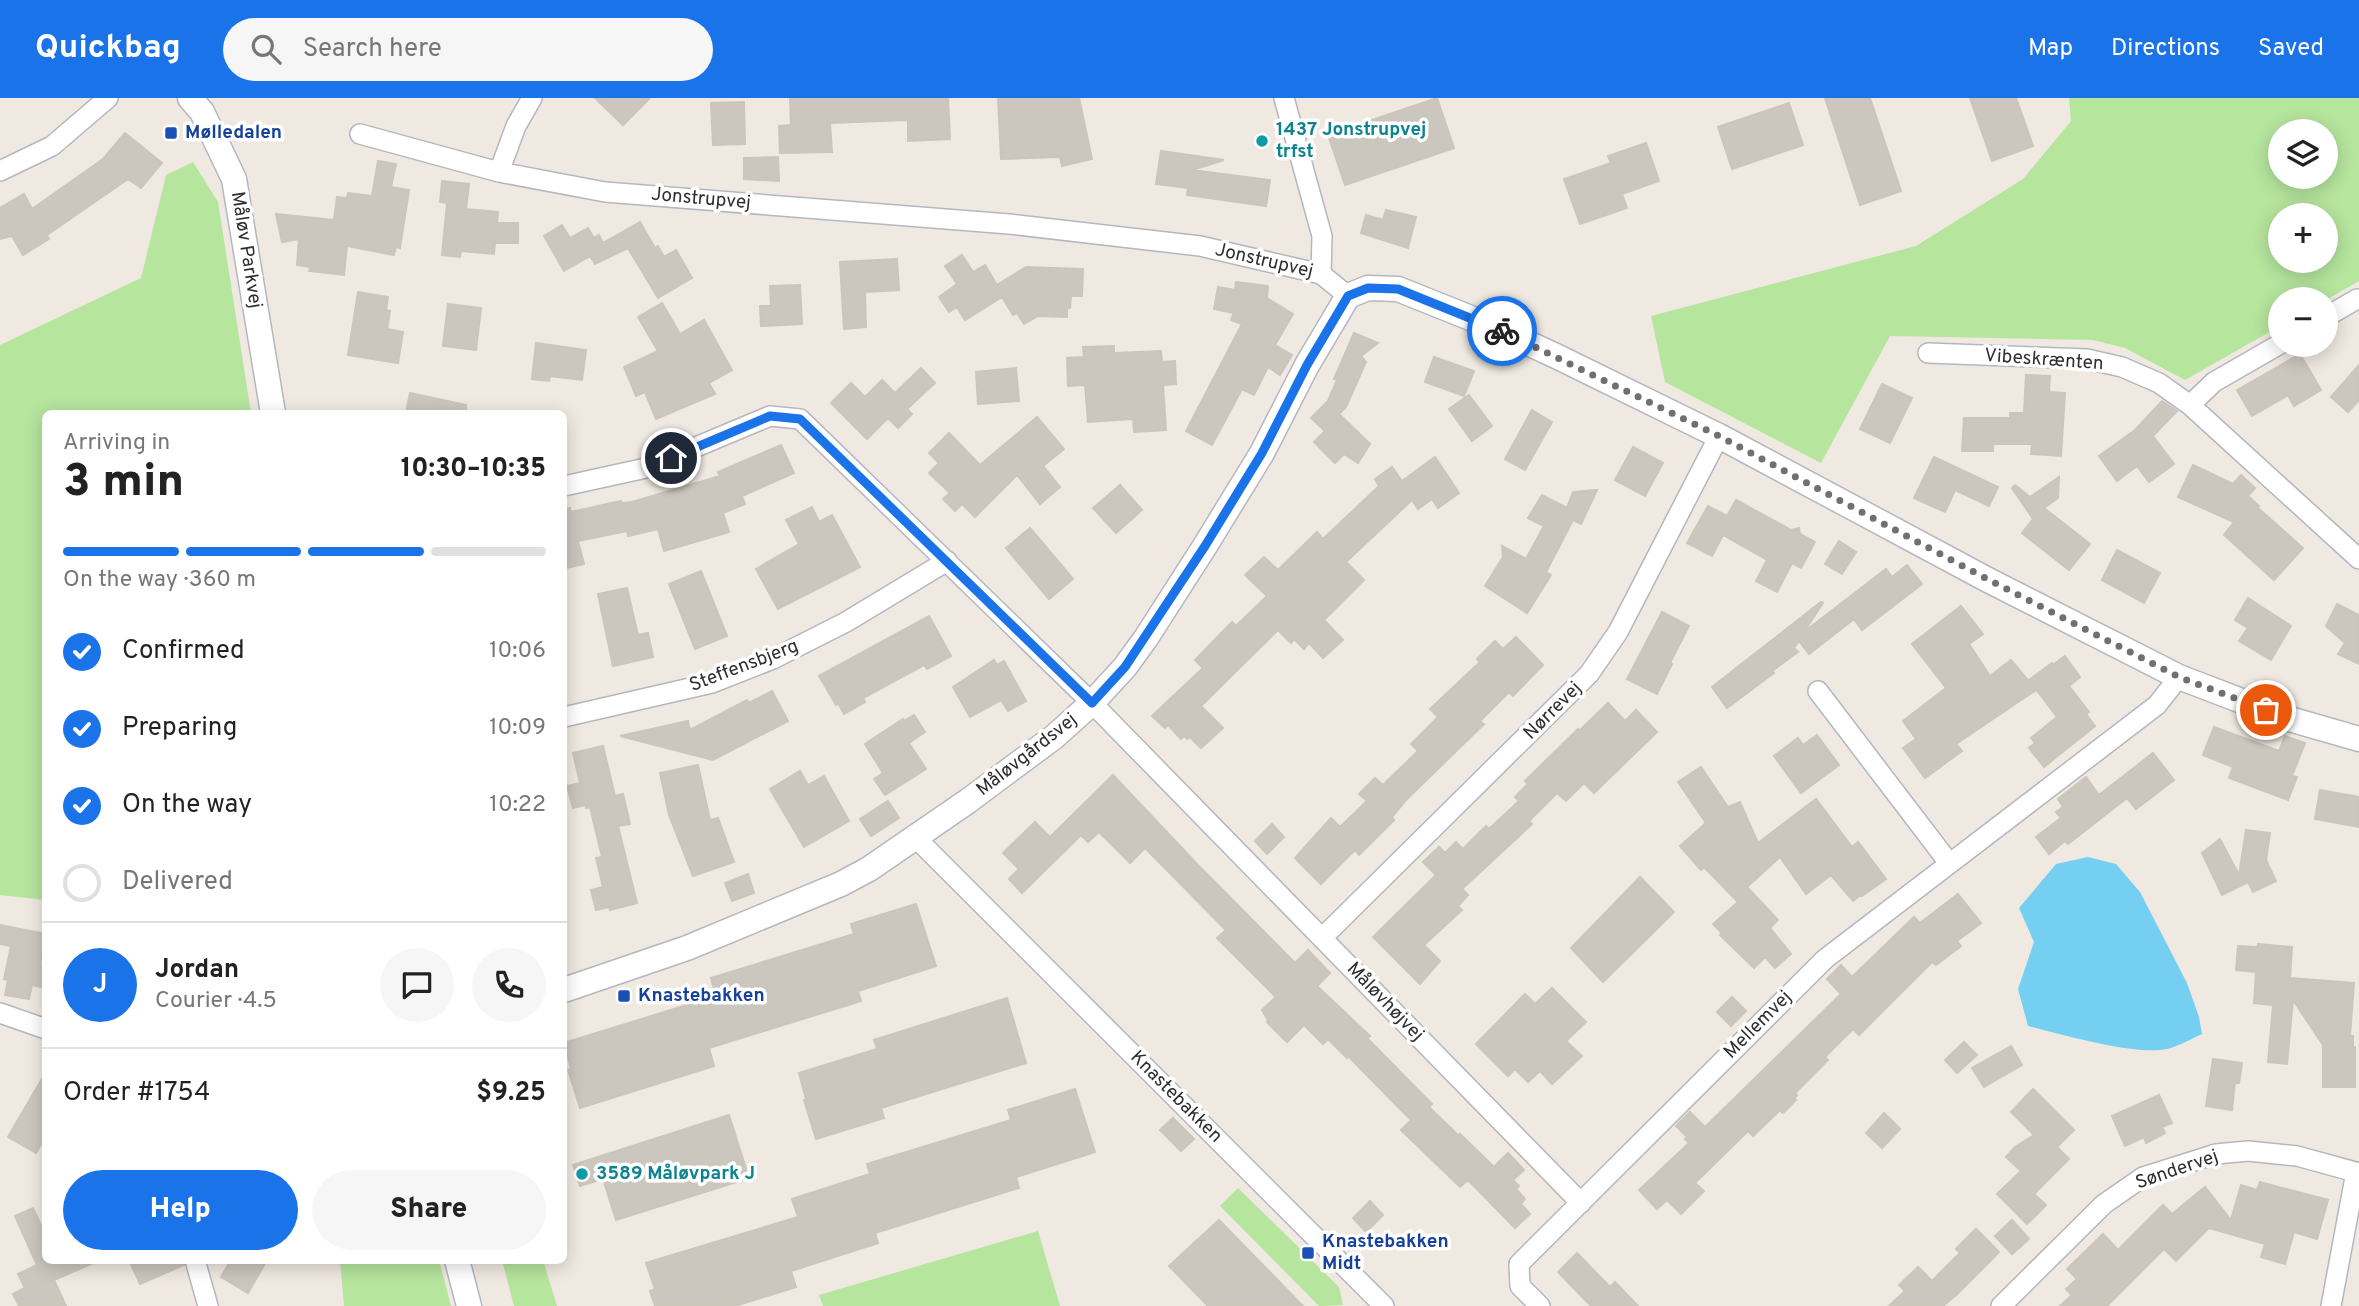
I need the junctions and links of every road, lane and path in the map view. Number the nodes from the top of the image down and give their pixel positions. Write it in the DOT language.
graph roads {
  1 [pos="108,98"];
  2 [pos="190,98"];
  3 [pos="532,98"];
  4 [pos="1284,98"];
  5 [pos="360,134"];
  6 [pos="0,172"];
  7 [pos="499,172"];
  8 [pos="1321,274"];
  9 [pos="1348,296"];
  10 [pos="2357,299"];
  11 [pos="2338,310"];
  12 [pos="2268,351"];
  13 [pos="1928,353"];
  14 [pos="2190,405"];
  15 [pos="272,410"];
  16 [pos="1719,436"];
  17 [pos="567,485"];
  18 [pos="2359,559"];
  19 [pos="947,561"];
  20 [pos="2179,677"];
  21 [pos="1818,691"];
  22 [pos="1092,703"];
  23 [pos="567,716"];
  24 [pos="2359,739"];
  25 [pos="915,836"];
  26 [pos="1948,863"];
  27 [pos="1323,937"];
  28 [pos="567,989"];
  29 [pos="0,1013"];
  30 [pos="42,1028"];
  31 [pos="2358,1172"];
  32 [pos="1581,1203"];
  33 [pos="196,1264"];
  34 [pos="458,1264"];
  35 [pos="1377,1304"];
  36 [pos="208,1306"];
  37 [pos="469,1306"];
  38 [pos="1540,1306"];
  39 [pos="2001,1306"];
  40 [pos="2331,1306"];
  1 -- 6 [label="street"];
  2 -- 15 [label="street, Måløv Parkvej"];
  3 -- 7 [label="street"];
  4 -- 8 [label="street"];
  5 -- 7 [label="street, Jonstrupvej"];
  7 -- 8 [label="street, Jonstrupvej"];
  8 -- 9 [label="street, Jonstrupvej"];
  9 -- 16 [label="street"];
  9 -- 22 [label="street, Måløvgårdsvej"];
  10 -- 11 [label="street"];
  12 -- 14 [label="street"];
  13 -- 14 [label="street, Vibeskrænten"];
  14 -- 18 [label="street, Vibeskrænten"];
  16 -- 20 [label="street"];
  16 -- 27 [label="street, Nørrevej"];
  17 -- 19 [label="street, Måløvhøjvej"];
  19 -- 22 [label="street, Måløvhøjvej"];
  19 -- 23 [label="street, Steffensbjerg"];
  20 -- 24 [label="street"];
  20 -- 26 [label="street, Mellemvej"];
  21 -- 26 [label="street"];
  22 -- 25 [label="street, Måløvgårdsvej"];
  22 -- 27 [label="street, Måløvhøjvej"];
  25 -- 28 [label="street, Måløvgårdsvej"];
  25 -- 35 [label="street, Knastebakken"];
  26 -- 32 [label="street, Mellemvej"];
  27 -- 32 [label="street, Måløvhøjvej"];
  29 -- 30 [label="street"];
  31 -- 39 [label="street, Søndervej"];
  31 -- 40 [label="street, Søndervej"];
  32 -- 38 [label="street"];
  33 -- 36 [label="street"];
  34 -- 37 [label="street"];
}
